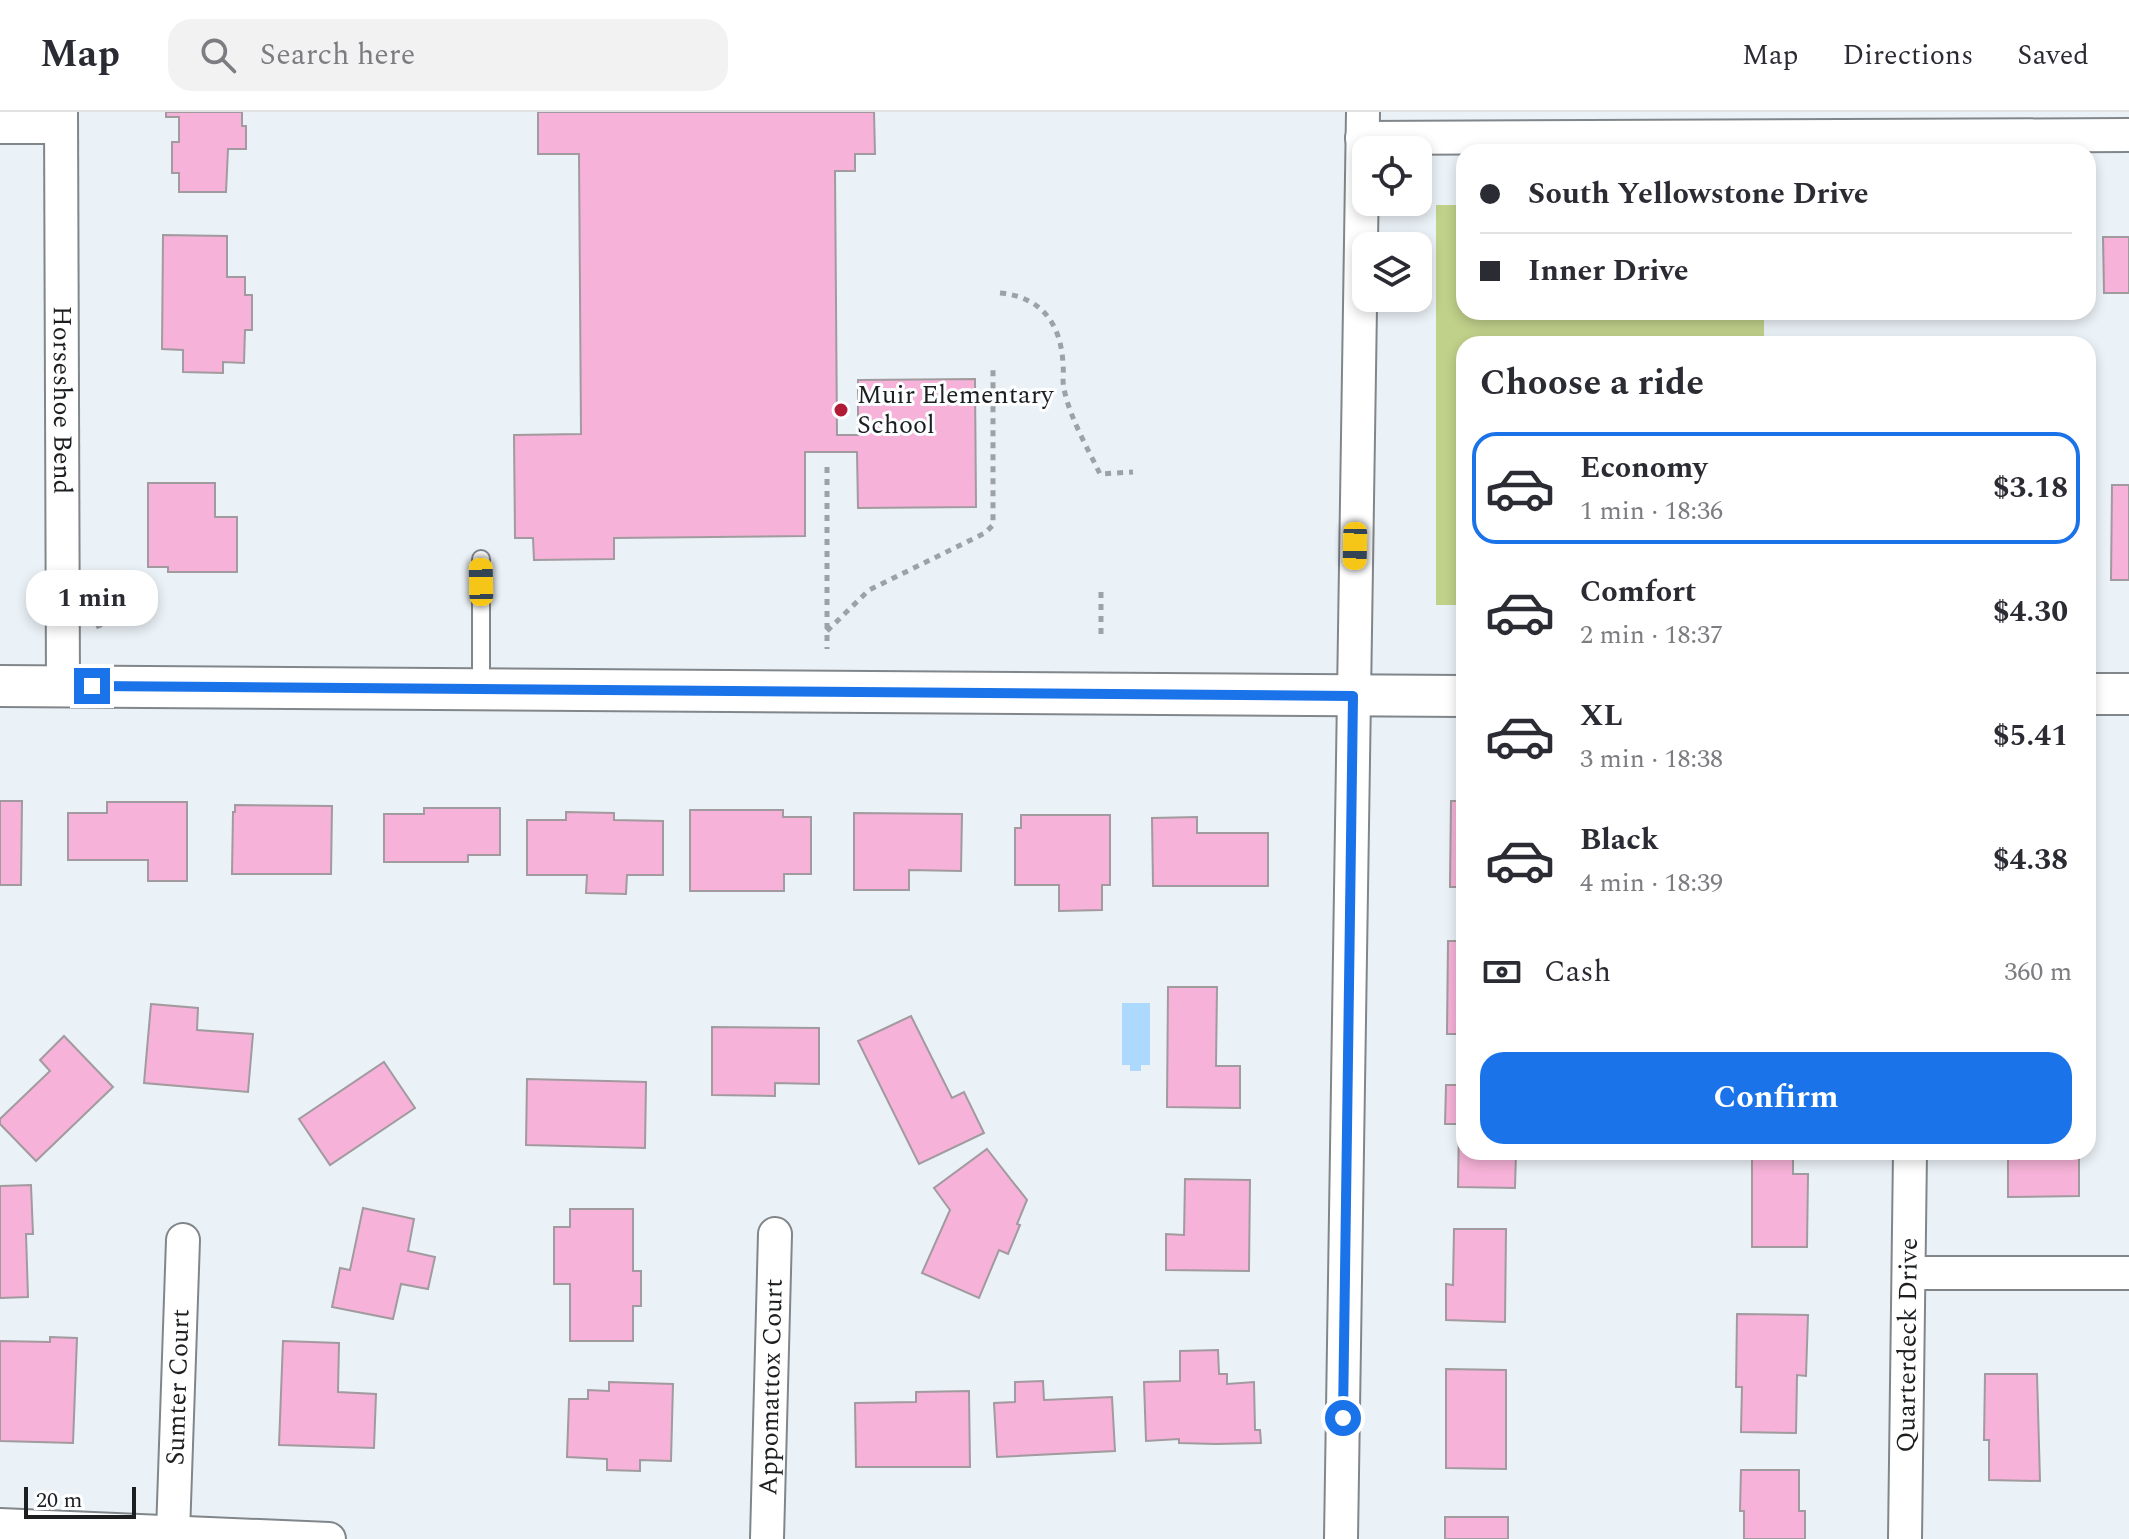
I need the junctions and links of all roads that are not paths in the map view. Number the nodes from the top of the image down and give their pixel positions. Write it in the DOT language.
graph roads {
  1 [pos="61,119"];
  2 [pos="1362,125"];
  3 [pos="0,127"];
  4 [pos="2129,135"];
  5 [pos="481,559"];
  6 [pos="0,686"];
  7 [pos="63,686"];
  8 [pos="481,688"];
  9 [pos="2096,694"];
  10 [pos="2129,694"];
  11 [pos="1353,696"];
  12 [pos="1456,696"];
  13 [pos="1910,1160"];
  14 [pos="775,1234"];
  15 [pos="183,1240"];
  16 [pos="1910,1273"];
  17 [pos="2129,1273"];
  18 [pos="0,1525"];
  19 [pos="173,1533"];
  20 [pos="329,1539"];
  21 [pos="767,1539"];
  22 [pos="1341,1539"];
  23 [pos="1905,1539"];
  1 -- 3 [label="street"];
  1 -- 7 [label="street, Horseshoe Bend"];
  2 -- 4 [label="street"];
  2 -- 11 [label="street"];
  5 -- 8 [label="lane"];
  6 -- 7 [label="street"];
  7 -- 8 [label="street"];
  8 -- 11 [label="street"];
  9 -- 10 [label="street"];
  11 -- 12 [label="street"];
  11 -- 22 [label="street"];
  13 -- 16 [label="street, Quarterdeck Drive"];
  14 -- 21 [label="street, Appomattox Court"];
  15 -- 19 [label="street, Sumter Court"];
  16 -- 17 [label="street"];
  16 -- 23 [label="street, Quarterdeck Drive"];
  18 -- 19 [label="street"];
  19 -- 20 [label="street"];
}
